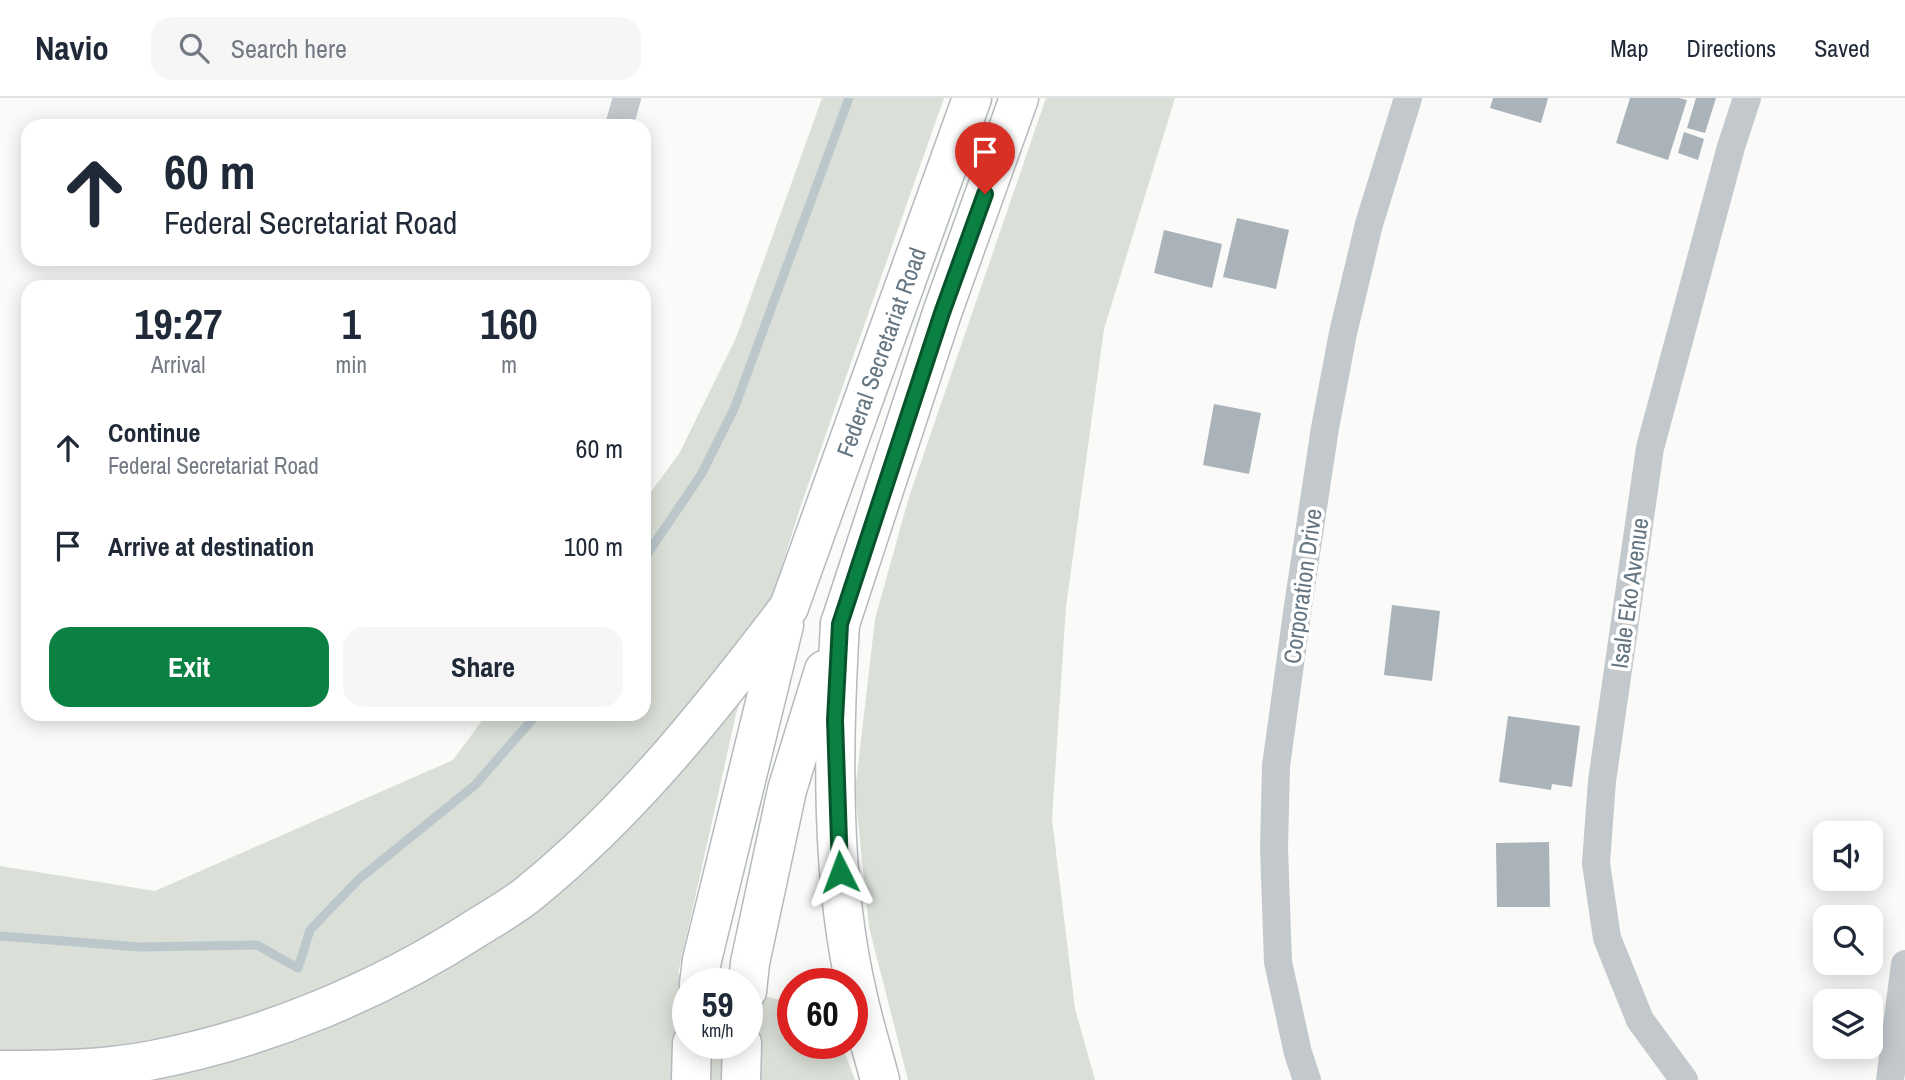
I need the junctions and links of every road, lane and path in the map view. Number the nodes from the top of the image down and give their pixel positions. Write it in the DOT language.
graph roads {
  1 [pos="626,98"];
  2 [pos="972,98"];
  3 [pos="1019,98"];
  4 [pos="1408,98"];
  5 [pos="1747,98"];
  6 [pos="621,119"];
  7 [pos="789,607"];
  8 [pos="822,716"];
  9 [pos="1905,964"];
  10 [pos="702,968"];
  11 [pos="749,968"];
  12 [pos="692,1059"];
  13 [pos="742,1059"];
  14 [pos="0,1070"];
  15 [pos="691,1080"];
  16 [pos="741,1080"];
  17 [pos="880,1080"];
  18 [pos="1307,1080"];
  19 [pos="1684,1080"];
  20 [pos="1890,1080"];
  1 -- 6 [label="street"];
  2 -- 7 [label="main road, Federal Secretariat Road"];
  3 -- 8 [label="main road, Federal Secretariat Road"];
  4 -- 18 [label="street, Corporation Drive"];
  5 -- 19 [label="street, Isale Eko Avenue"];
  7 -- 10 [label="main road"];
  7 -- 14 [label="main road"];
  8 -- 11 [label="main road"];
  8 -- 17 [label="main road"];
  9 -- 20 [label="street"];
  12 -- 15 [label="main road"];
  13 -- 16 [label="main road"];
}
